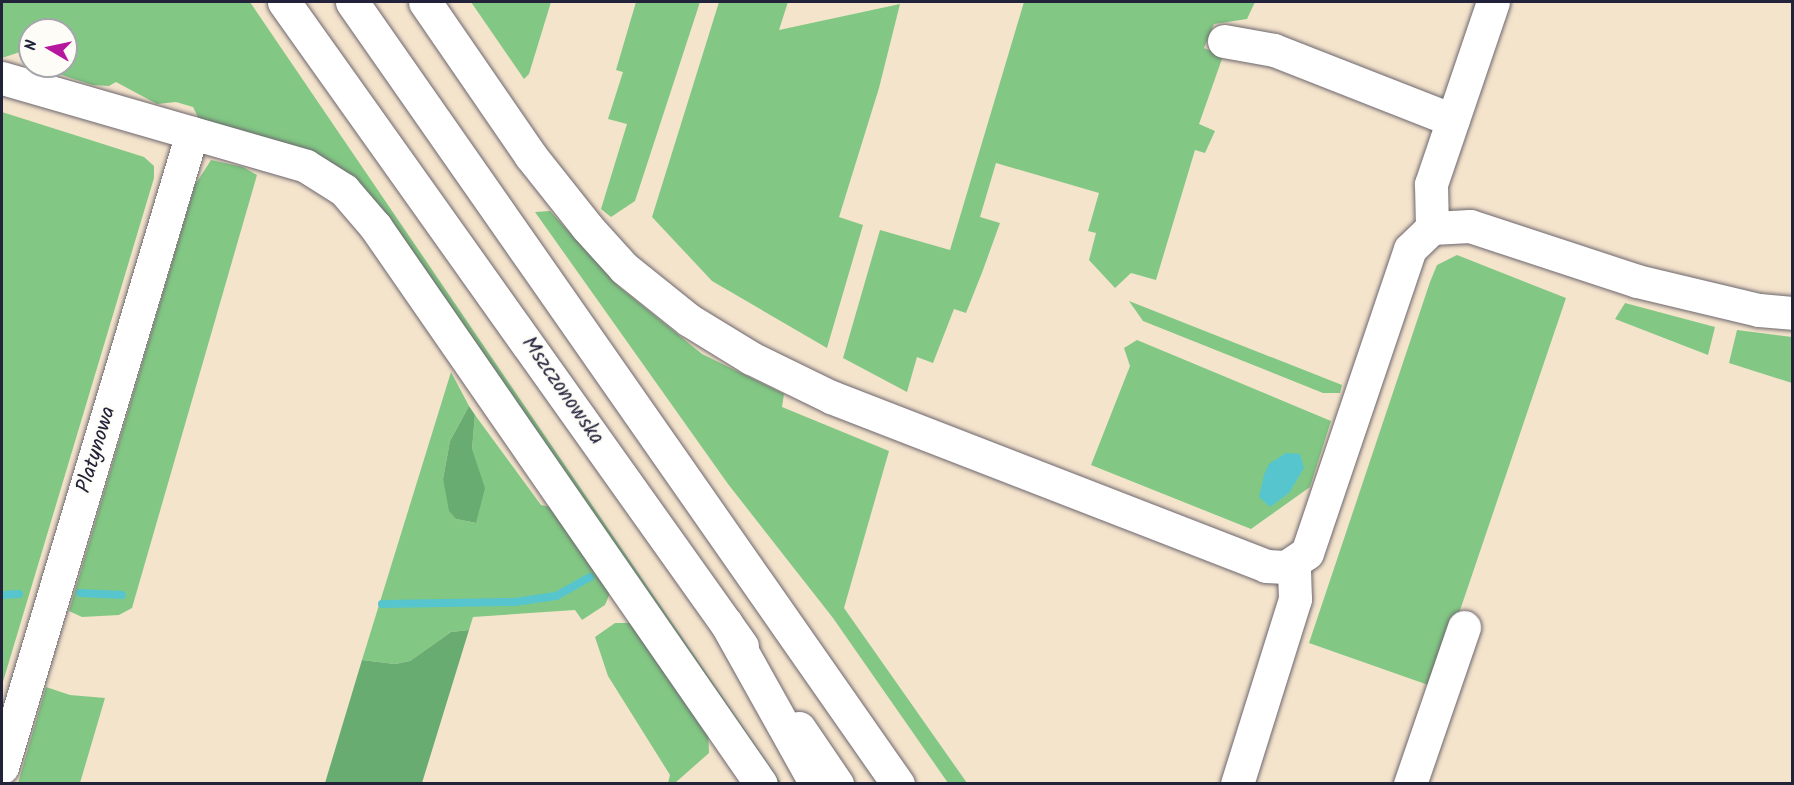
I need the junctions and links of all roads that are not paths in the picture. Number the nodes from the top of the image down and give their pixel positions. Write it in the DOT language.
graph roads {
  1 [pos="284,2"];
  2 [pos="352,2"];
  3 [pos="425,2"];
  4 [pos="1493,2"];
  5 [pos="1224,41"];
  6 [pos="2,78"];
  7 [pos="1453,120"];
  8 [pos="192,133"];
  9 [pos="1432,228"];
  10 [pos="1792,313"];
  11 [pos="1294,564"];
  12 [pos="726,623"];
  13 [pos="1464,627"];
  14 [pos="2,767"];
  15 [pos="761,783"];
  16 [pos="816,783"];
  17 [pos="837,783"];
  18 [pos="898,783"];
  19 [pos="1237,783"];
  20 [pos="1410,783"];
  1 -- 12 [label="main road, Mszczonowska"];
  2 -- 18 [label="main road"];
  3 -- 11 [label="main road"];
  4 -- 7 [label="main road"];
  5 -- 7 [label="main road"];
  6 -- 8 [label="main road"];
  7 -- 9 [label="main road"];
  8 -- 14 [label="main road, Platynowa"];
  8 -- 15 [label="main road"];
  9 -- 10 [label="main road"];
  9 -- 11 [label="main road"];
  11 -- 19 [label="main road"];
  12 -- 16 [label="main road"];
  12 -- 17 [label="main road, Mszczonowska"];
  13 -- 20 [label="main road"];
}
